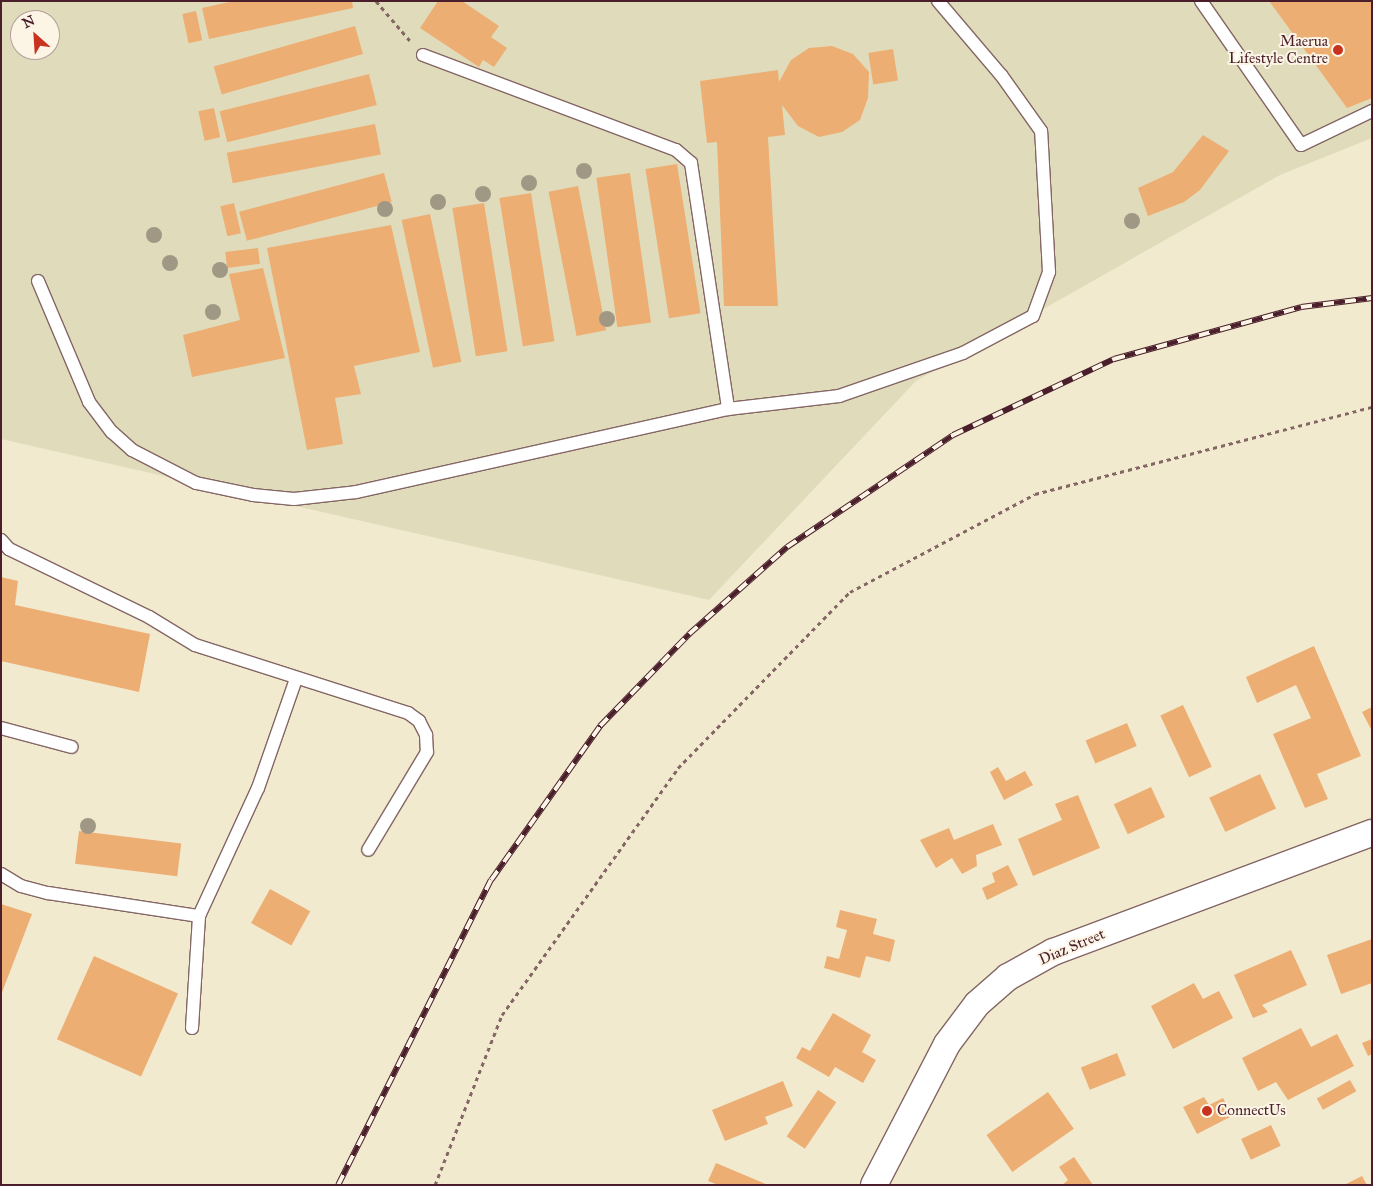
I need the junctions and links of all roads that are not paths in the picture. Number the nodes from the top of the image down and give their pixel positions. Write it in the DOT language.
graph roads {
  1 [pos="938,1"];
  2 [pos="1201,1"];
  3 [pos="423,55"];
  4 [pos="1372,111"];
  5 [pos="38,281"];
  6 [pos="728,409"];
  7 [pos="4,546"];
  8 [pos="296,679"];
  9 [pos="1,728"];
  10 [pos="72,747"];
  11 [pos="1372,833"];
  12 [pos="368,850"];
  13 [pos="1,874"];
  14 [pos="199,916"];
  15 [pos="192,1028"];
  16 [pos="874,1185"];
  1 -- 6 [label="lane"];
  2 -- 4 [label="lane"];
  3 -- 6 [label="lane"];
  5 -- 6 [label="lane"];
  7 -- 8 [label="lane"];
  8 -- 12 [label="lane"];
  8 -- 14 [label="lane"];
  9 -- 10 [label="lane"];
  11 -- 16 [label="street, Diaz Street"];
  13 -- 14 [label="lane"];
  14 -- 15 [label="lane"];
}
